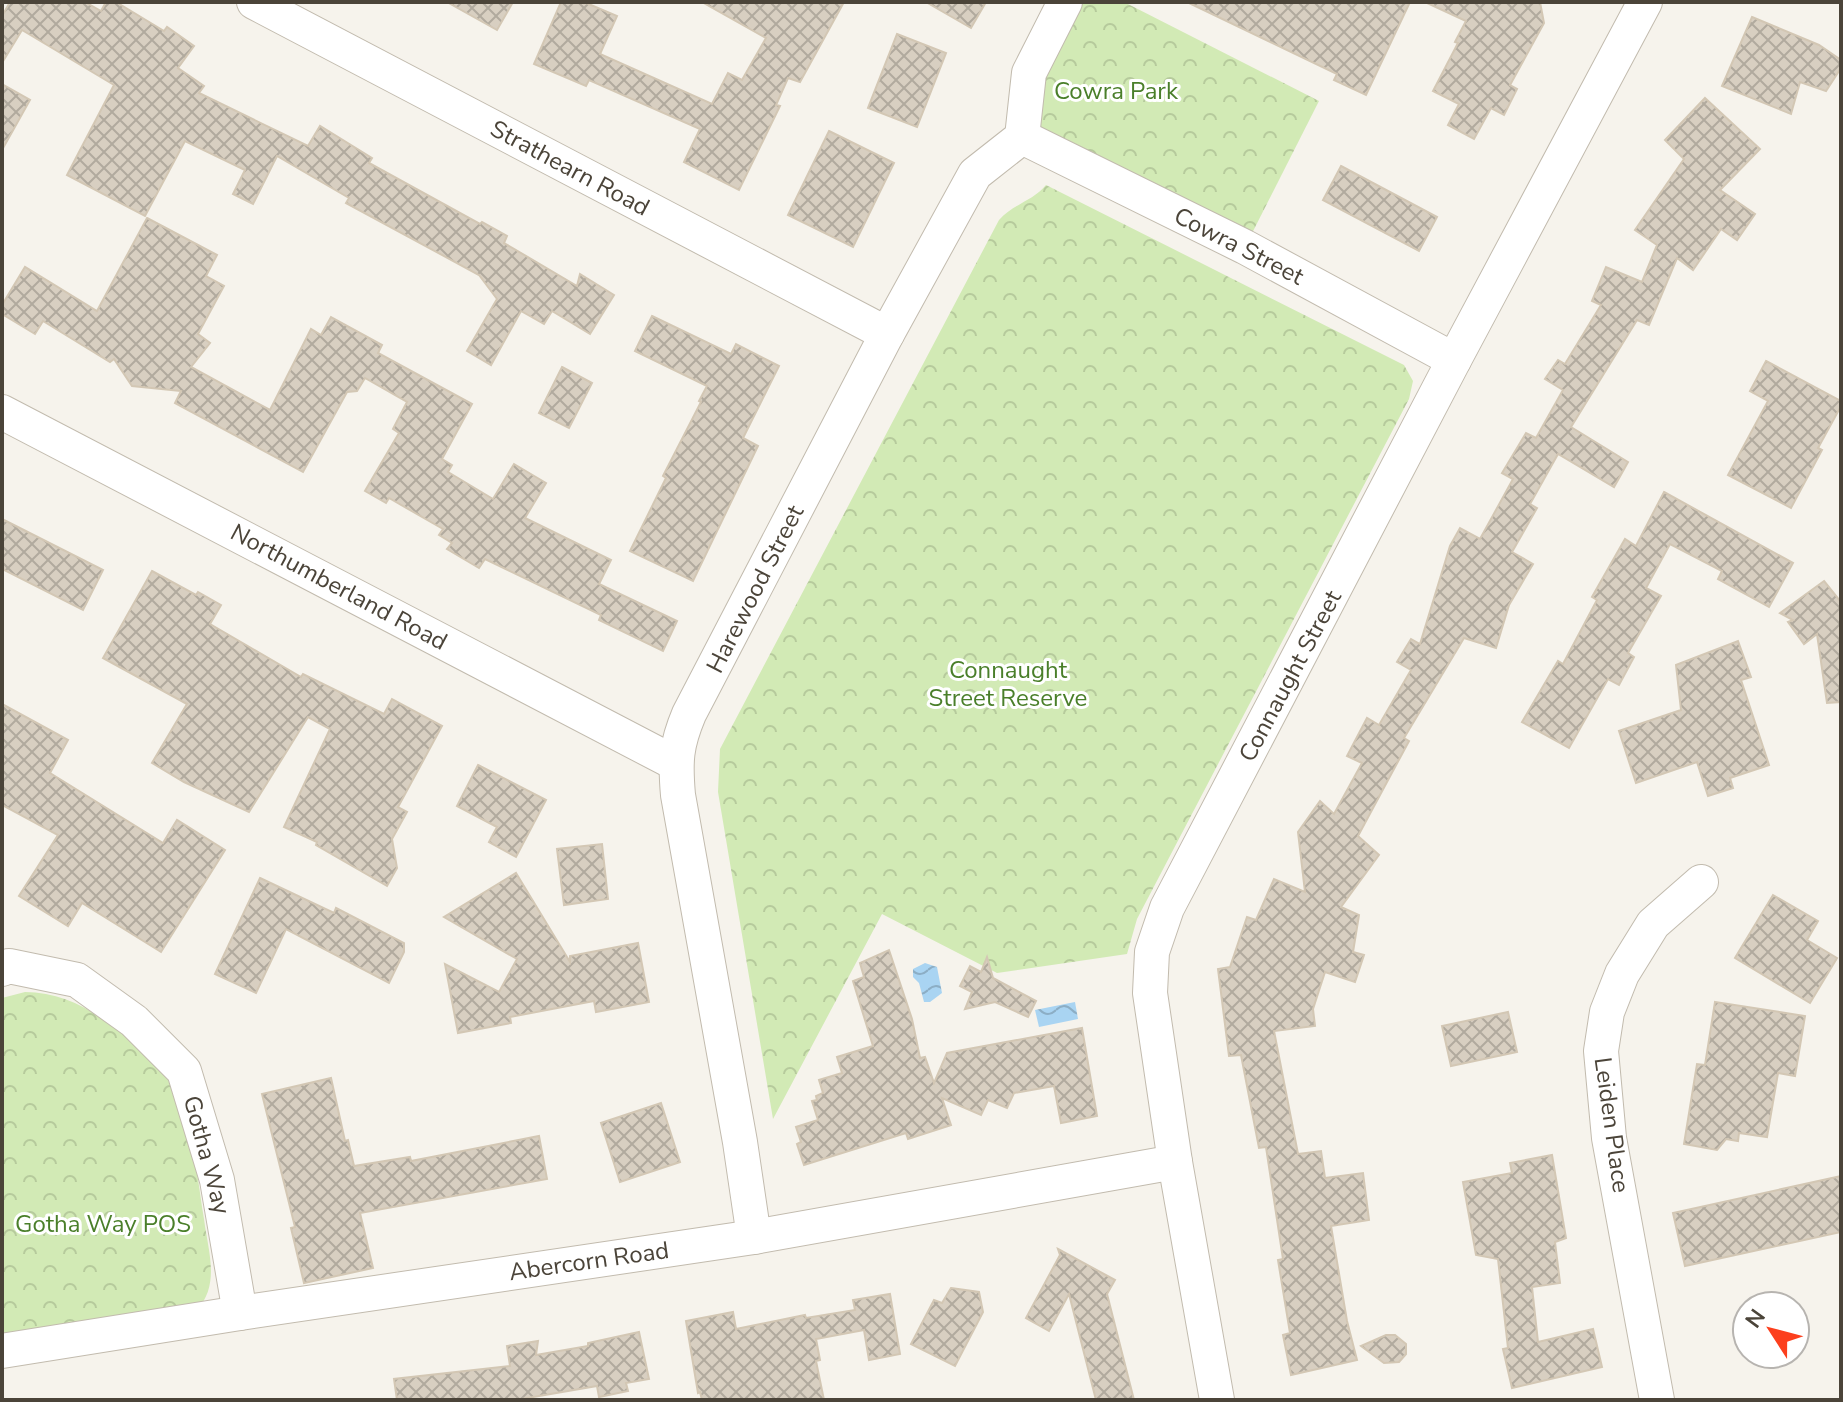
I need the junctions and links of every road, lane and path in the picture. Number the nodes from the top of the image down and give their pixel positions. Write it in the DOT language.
graph roads {
  1 [pos="254,2"];
  2 [pos="1065,2"];
  3 [pos="1645,2"];
  4 [pos="1022,137"];
  5 [pos="887,334"];
  6 [pos="1454,360"];
  7 [pos="2,412"];
  8 [pos="675,763"];
  9 [pos="1701,882"];
  10 [pos="2,969"];
  11 [pos="1175,1162"];
  12 [pos="754,1237"];
  13 [pos="240,1313"];
  14 [pos="2,1351"];
  15 [pos="1217,1400"];
  16 [pos="1657,1400"];
  1 -- 5 [label="street, Strathearn Road"];
  2 -- 4 [label="street"];
  3 -- 6 [label="street, Connaught Street"];
  4 -- 5 [label="street, Harewood Street"];
  4 -- 6 [label="street, Cowra Street"];
  5 -- 8 [label="street, Harewood Street"];
  6 -- 11 [label="street, Connaught Street"];
  7 -- 8 [label="street, Northumberland Road"];
  8 -- 12 [label="street, Harewood Street"];
  9 -- 16 [label="street, Leiden Place"];
  10 -- 13 [label="street, Gotha Way"];
  11 -- 12 [label="street, Abercorn Road"];
  11 -- 15 [label="street, Connaught Street"];
  12 -- 13 [label="street, Abercorn Road"];
  13 -- 14 [label="street, Abercorn Road"];
}
